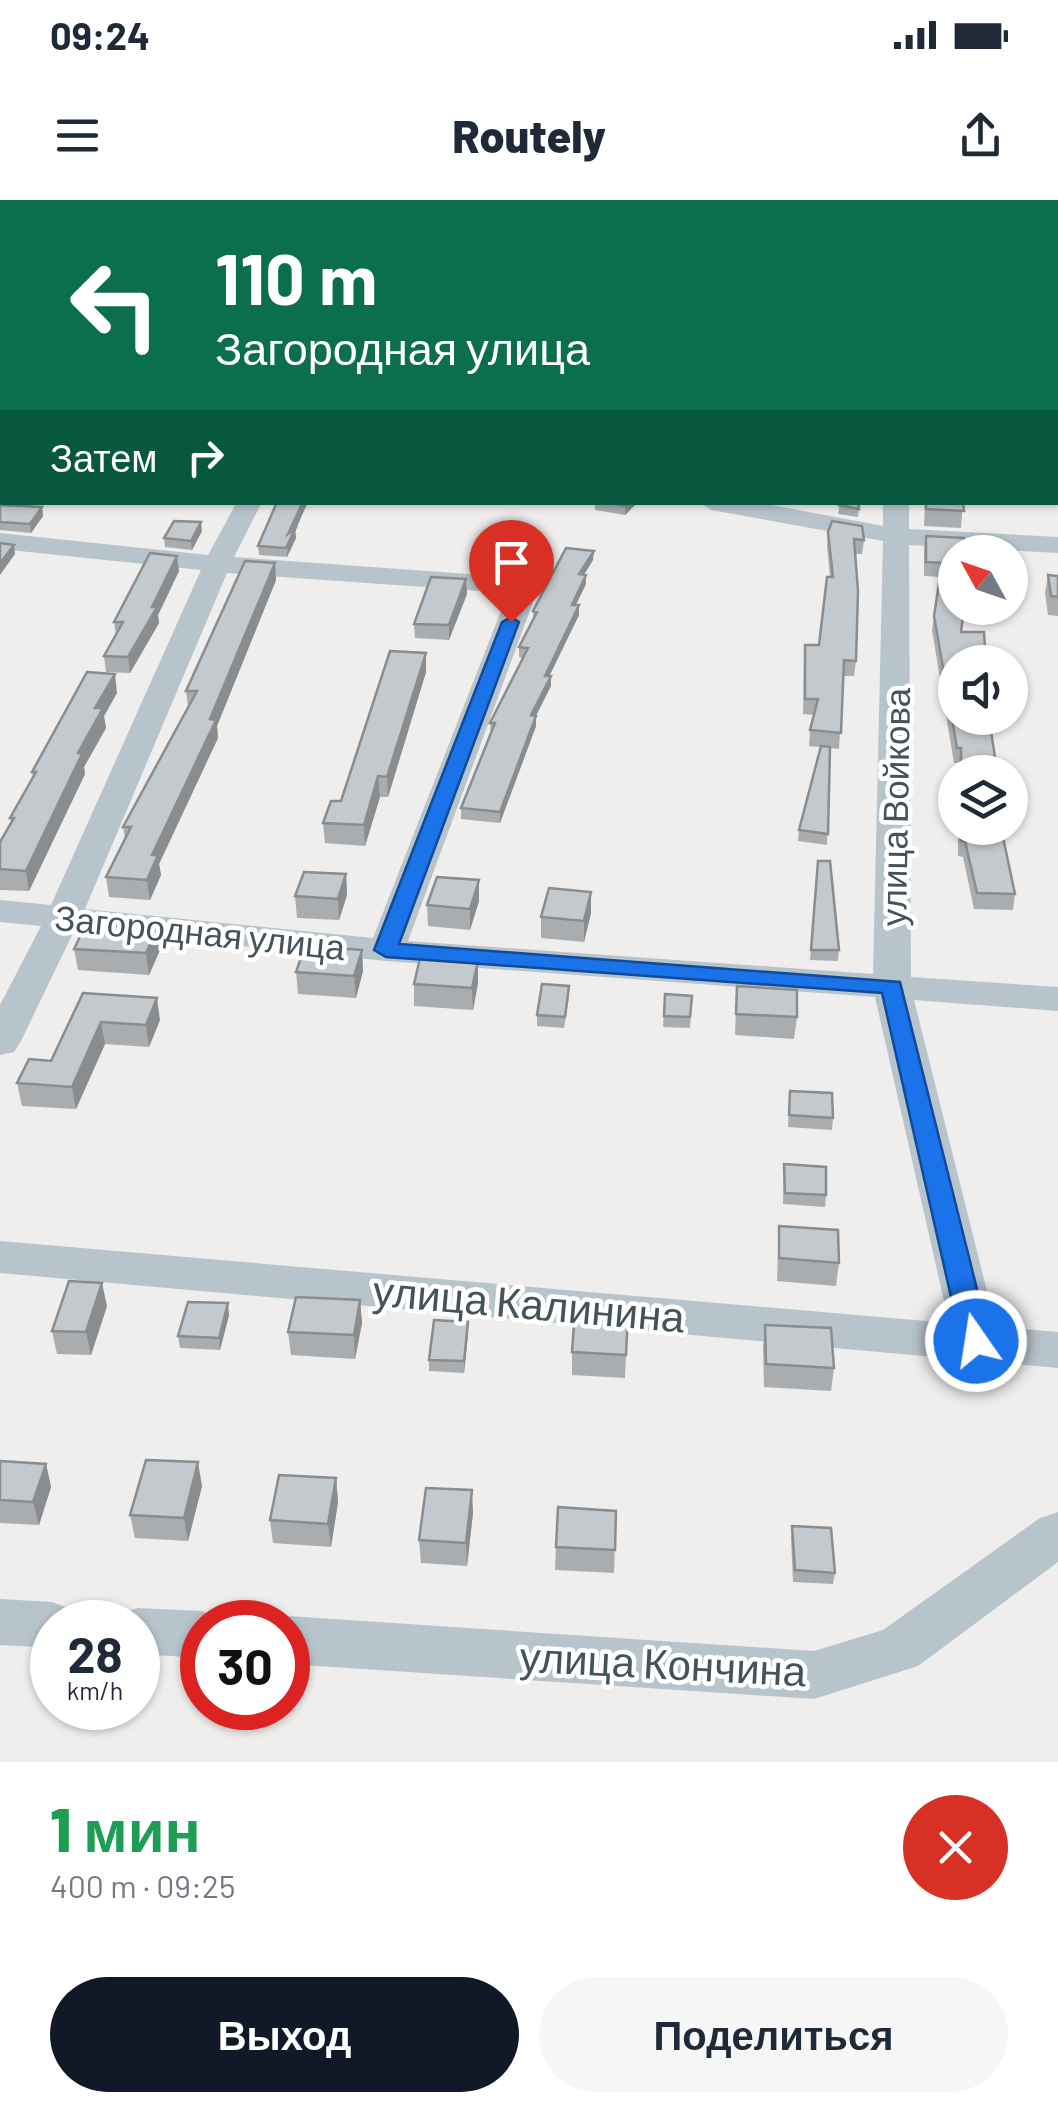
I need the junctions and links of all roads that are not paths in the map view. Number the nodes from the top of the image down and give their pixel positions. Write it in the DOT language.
graph roads {
  1 [pos="248,505"];
  2 [pos="744,505"];
  3 [pos="897,519"];
  4 [pos="0,542"];
  5 [pos="1058,546"];
  6 [pos="217,564"];
  7 [pos="0,910"];
  8 [pos="64,916"];
  9 [pos="386,950"];
  10 [pos="892,987"];
  11 [pos="1058,999"];
  12 [pos="0,1043"];
  13 [pos="0,1257"];
  14 [pos="976,1341"];
  15 [pos="1058,1350"];
  16 [pos="1058,1533"];
  17 [pos="0,1622"];
  18 [pos="30,1624"];
  19 [pos="310,1641"];
  1 -- 6 [label="street"];
  2 -- 3 [label="street"];
  3 -- 5 [label="street"];
  3 -- 10 [label="street, улица Войкова"];
  4 -- 6 [label="street"];
  6 -- 8 [label="street"];
  6 -- 9 [label="street"];
  7 -- 8 [label="street, Загородная улица"];
  8 -- 9 [label="street, Загородная улица"];
  8 -- 12 [label="street"];
  9 -- 10 [label="street, Загородная улица"];
  10 -- 11 [label="street, Загородная улица"];
  10 -- 14 [label="street, улица Войкова"];
  13 -- 14 [label="street, улица Калинина"];
  14 -- 15 [label="street, улица Калинина"];
  16 -- 19 [label="street, улица Кончина"];
  17 -- 18 [label="street"];
}
